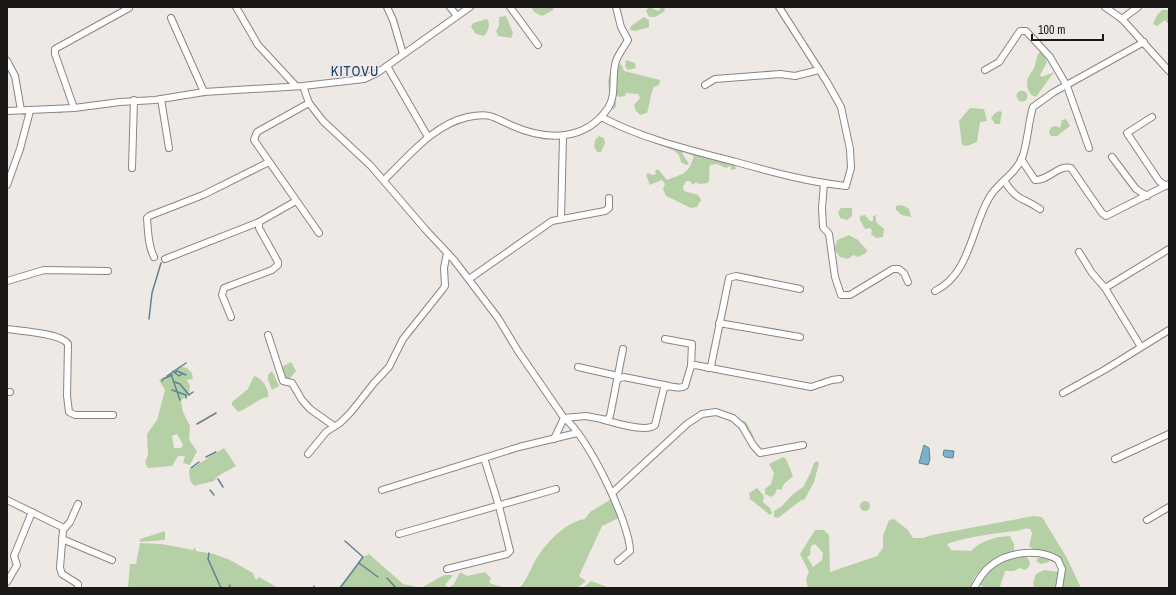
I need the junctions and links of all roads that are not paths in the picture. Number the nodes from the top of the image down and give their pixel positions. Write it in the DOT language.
graph roads {
  1 [pos="236,7"];
  2 [pos="387,7"];
  3 [pos="450,7"];
  4 [pos="470,7"];
  5 [pos="510,7"];
  6 [pos="616,7"];
  7 [pos="779,7"];
  8 [pos="1105,7"];
  9 [pos="1138,7"];
  10 [pos="129,8"];
  11 [pos="457,16"];
  12 [pos="170,18"];
  13 [pos="1122,19"];
  14 [pos="1144,42"];
  15 [pos="538,44"];
  16 [pos="403,54"];
  17 [pos="7,61"];
  18 [pos="387,66"];
  19 [pos="819,70"];
  20 [pos="985,70"];
  21 [pos="1169,71"];
  22 [pos="705,85"];
  23 [pos="299,86"];
  24 [pos="1066,86"];
  25 [pos="204,92"];
  26 [pos="161,99"];
  27 [pos="134,100"];
  28 [pos="309,104"];
  29 [pos="74,108"];
  30 [pos="22,110"];
  31 [pos="30,110"];
  32 [pos="7,111"];
  33 [pos="601,117"];
  34 [pos="1152,117"];
  35 [pos="428,137"];
  36 [pos="563,137"];
  37 [pos="170,148"];
  38 [pos="1088,148"];
  39 [pos="1112,157"];
  40 [pos="1021,159"];
  41 [pos="269,162"];
  42 [pos="132,168"];
  43 [pos="384,180"];
  44 [pos="1005,182"];
  45 [pos="824,183"];
  46 [pos="7,185"];
  47 [pos="1167,185"];
  48 [pos="1147,196"];
  49 [pos="609,198"];
  50 [pos="296,201"];
  51 [pos="1040,209"];
  52 [pos="561,219"];
  53 [pos="259,222"];
  54 [pos="319,233"];
  55 [pos="1169,249"];
  56 [pos="447,252"];
  57 [pos="1079,252"];
  58 [pos="154,257"];
  59 [pos="165,259"];
  60 [pos="108,271"];
  61 [pos="469,279"];
  62 [pos="7,281"];
  63 [pos="908,282"];
  64 [pos="1105,288"];
  65 [pos="800,289"];
  66 [pos="935,291"];
  67 [pos="231,317"];
  68 [pos="719,323"];
  69 [pos="7,329"];
  70 [pos="1169,330"];
  71 [pos="268,335"];
  72 [pos="800,337"];
  73 [pos="665,339"];
  74 [pos="1141,347"];
  75 [pos="623,349"];
  76 [pos="691,366"];
  77 [pos="578,367"];
  78 [pos="708,368"];
  79 [pos="618,377"];
  80 [pos="840,379"];
  81 [pos="669,386"];
  82 [pos="1063,392"];
  83 [pos="113,415"];
  84 [pos="564,418"];
  85 [pos="604,420"];
  86 [pos="334,426"];
  87 [pos="577,433"];
  88 [pos="1169,434"];
  89 [pos="554,439"];
  90 [pos="803,445"];
  91 [pos="308,454"];
  92 [pos="484,458"];
  93 [pos="1115,459"];
  94 [pos="556,489"];
  95 [pos="382,490"];
  96 [pos="612,493"];
  97 [pos="7,500"];
  98 [pos="78,504"];
  99 [pos="499,506"];
  100 [pos="1169,507"];
  101 [pos="32,512"];
  102 [pos="1147,520"];
  103 [pos="64,528"];
  104 [pos="399,534"];
  105 [pos="62,539"];
  106 [pos="112,560"];
  107 [pos="618,561"];
  108 [pos="447,569"];
  109 [pos="7,582"];
  110 [pos="78,588"];
  111 [pos="974,588"];
  112 [pos="1059,588"];
  1 -- 23 [label="street"];
  2 -- 16 [label="street"];
  3 -- 11 [label="street"];
  4 -- 11 [label="street"];
  5 -- 15 [label="street"];
  6 -- 33 [label="street"];
  7 -- 19 [label="street"];
  8 -- 13 [label="street"];
  9 -- 13 [label="street"];
  10 -- 29 [label="street"];
  11 -- 16 [label="street"];
  12 -- 25 [label="street"];
  13 -- 14 [label="street"];
  14 -- 21 [label="street"];
  14 -- 24 [label="street"];
  16 -- 18 [label="street"];
  17 -- 30 [label="street"];
  18 -- 23 [label="street"];
  18 -- 35 [label="street"];
  19 -- 22 [label="street"];
  19 -- 45 [label="street"];
  20 -- 24 [label="street"];
  23 -- 25 [label="street"];
  23 -- 28 [label="street"];
  24 -- 38 [label="street"];
  24 -- 40 [label="street"];
  25 -- 26 [label="street"];
  26 -- 27 [label="street"];
  26 -- 37 [label="street"];
  27 -- 29 [label="street"];
  27 -- 42 [label="street"];
  28 -- 41 [label="street"];
  28 -- 43 [label="street"];
  29 -- 31 [label="street"];
  30 -- 31 [label="street"];
  30 -- 32 [label="street"];
  31 -- 46 [label="street"];
  33 -- 36 [label="street"];
  33 -- 45 [label="street"];
  34 -- 47 [label="street"];
  35 -- 36 [label="street"];
  35 -- 43 [label="street"];
  36 -- 52 [label="street"];
  39 -- 48 [label="street"];
  40 -- 44 [label="street"];
  40 -- 48 [label="street"];
  41 -- 50 [label="street"];
  41 -- 58 [label="street"];
  43 -- 56 [label="street"];
  44 -- 51 [label="street"];
  44 -- 66 [label="street"];
  45 -- 63 [label="street"];
  47 -- 48 [label="street"];
  49 -- 52 [label="street"];
  50 -- 53 [label="street"];
  50 -- 54 [label="street"];
  52 -- 61 [label="street"];
  53 -- 59 [label="street"];
  53 -- 67 [label="street"];
  55 -- 64 [label="street"];
  56 -- 61 [label="street"];
  56 -- 86 [label="street"];
  57 -- 64 [label="street"];
  60 -- 62 [label="street"];
  61 -- 84 [label="street"];
  64 -- 74 [label="street"];
  65 -- 68 [label="street"];
  68 -- 72 [label="street"];
  68 -- 78 [label="street"];
  69 -- 83 [label="street"];
  70 -- 74 [label="street"];
  71 -- 86 [label="street"];
  73 -- 76 [label="street"];
  74 -- 82 [label="street"];
  75 -- 79 [label="street"];
  76 -- 78 [label="street"];
  76 -- 81 [label="street"];
  77 -- 79 [label="street"];
  78 -- 80 [label="street"];
  79 -- 81 [label="street"];
  79 -- 85 [label="street"];
  81 -- 85 [label="street"];
  84 -- 85 [label="street"];
  84 -- 87 [label="street"];
  84 -- 89 [label="street"];
  86 -- 91 [label="street"];
  87 -- 89 [label="street"];
  87 -- 96 [label="street"];
  88 -- 93 [label="street"];
  89 -- 92 [label="street"];
  90 -- 96 [label="street"];
  92 -- 95 [label="street"];
  92 -- 99 [label="street"];
  94 -- 99 [label="street"];
  96 -- 107 [label="street"];
  97 -- 101 [label="street"];
  98 -- 103 [label="street"];
  99 -- 104 [label="street"];
  99 -- 108 [label="street"];
  100 -- 102 [label="street"];
  101 -- 103 [label="street"];
  101 -- 109 [label="street"];
  103 -- 105 [label="street"];
  105 -- 106 [label="street"];
  105 -- 110 [label="street"];
  111 -- 112 [label="street"];
}
